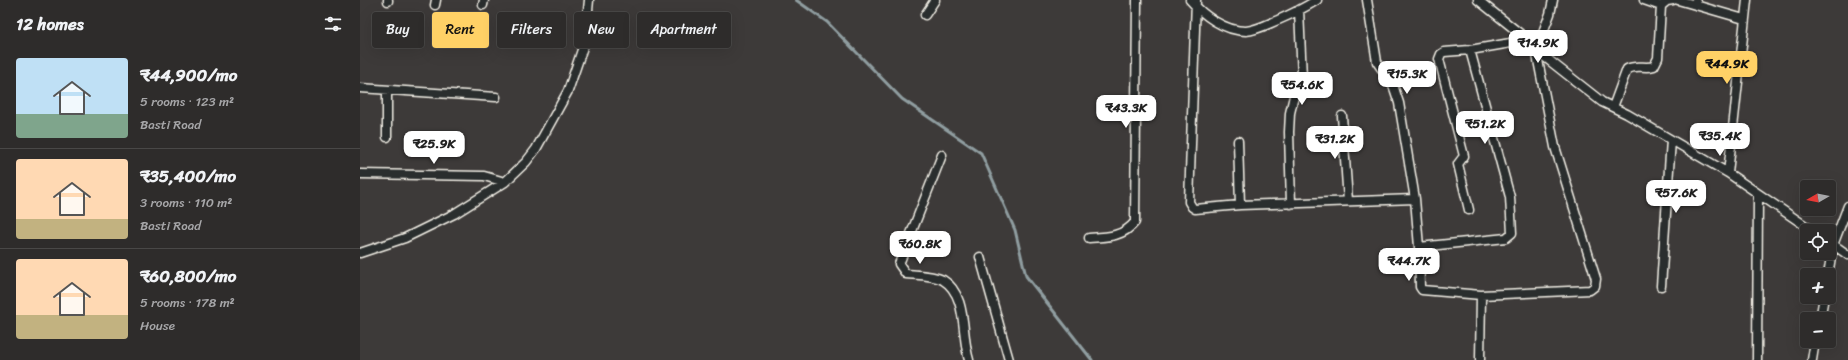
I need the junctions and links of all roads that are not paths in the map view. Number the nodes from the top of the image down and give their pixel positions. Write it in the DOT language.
graph roads {
  1 [pos="589,0"];
  2 [pos="935,0"];
  3 [pos="1138,0"];
  4 [pos="1190,0"];
  5 [pos="1317,0"];
  6 [pos="1367,0"];
  7 [pos="1478,0"];
  8 [pos="1553,0"];
  9 [pos="1644,0"];
  10 [pos="1673,0"];
  11 [pos="1678,0"];
  12 [pos="1747,0"];
  13 [pos="1695,2"];
  14 [pos="1196,3"];
  15 [pos="1661,6"];
  16 [pos="1299,10"];
  17 [pos="925,15"];
  18 [pos="1744,19"];
  19 [pos="1528,40"];
  20 [pos="1470,50"];
  21 [pos="1536,50"];
  22 [pos="360,88"];
  23 [pos="387,90"];
  24 [pos="496,97"];
  25 [pos="1613,107"];
  26 [pos="1342,116"];
  27 [pos="387,137"];
  28 [pos="1671,140"];
  29 [pos="1238,141"];
  30 [pos="942,155"];
  31 [pos="1728,173"];
  32 [pos="360,174"];
  33 [pos="505,182"];
  34 [pos="1758,194"];
  35 [pos="1415,199"];
  36 [pos="1348,201"];
  37 [pos="1291,204"];
  38 [pos="1240,205"];
  39 [pos="1848,206"];
  40 [pos="1469,210"];
  41 [pos="1803,224"];
  42 [pos="1836,233"];
  43 [pos="1089,238"];
  44 [pos="1419,247"];
  45 [pos="1836,247"];
  46 [pos="360,253"];
  47 [pos="1848,255"];
  48 [pos="980,257"];
  49 [pos="1661,286"];
  50 [pos="1481,295"];
  51 [pos="1814,348"];
  52 [pos="969,360"];
  53 [pos="1010,360"];
  54 [pos="1480,360"];
  55 [pos="1757,360"];
  56 [pos="1812,360"];
  1 -- 33 [label="street"];
  2 -- 17 [label="street"];
  3 -- 43 [label="street"];
  4 -- 14 [label="street"];
  5 -- 16 [label="street"];
  6 -- 35 [label="street"];
  7 -- 19 [label="street"];
  8 -- 21 [label="street"];
  9 -- 15 [label="street"];
  10 -- 15 [label="street"];
  11 -- 13 [label="street"];
  12 -- 18 [label="street"];
  13 -- 18 [label="street"];
  14 -- 16 [label="street"];
  14 -- 38 [label="street"];
  15 -- 25 [label="street"];
  16 -- 37 [label="street"];
  18 -- 31 [label="street"];
  19 -- 20 [label="street"];
  19 -- 21 [label="street"];
  20 -- 40 [label="street"];
  20 -- 44 [label="street"];
  21 -- 25 [label="street"];
  21 -- 50 [label="street"];
  22 -- 23 [label="street"];
  23 -- 24 [label="street"];
  23 -- 27 [label="street"];
  25 -- 28 [label="street"];
  26 -- 36 [label="street"];
  28 -- 31 [label="street"];
  28 -- 49 [label="street"];
  29 -- 38 [label="street"];
  30 -- 52 [label="street"];
  31 -- 34 [label="street"];
  32 -- 33 [label="street"];
  33 -- 46 [label="street"];
  34 -- 41 [label="street"];
  34 -- 55 [label="street"];
  35 -- 36 [label="street"];
  35 -- 44 [label="street"];
  36 -- 37 [label="street"];
  37 -- 38 [label="street"];
  39 -- 42 [label="street"];
  44 -- 50 [label="street"];
  45 -- 47 [label="street"];
  48 -- 53 [label="street"];
  50 -- 54 [label="street"];
  51 -- 56 [label="street"];
}
